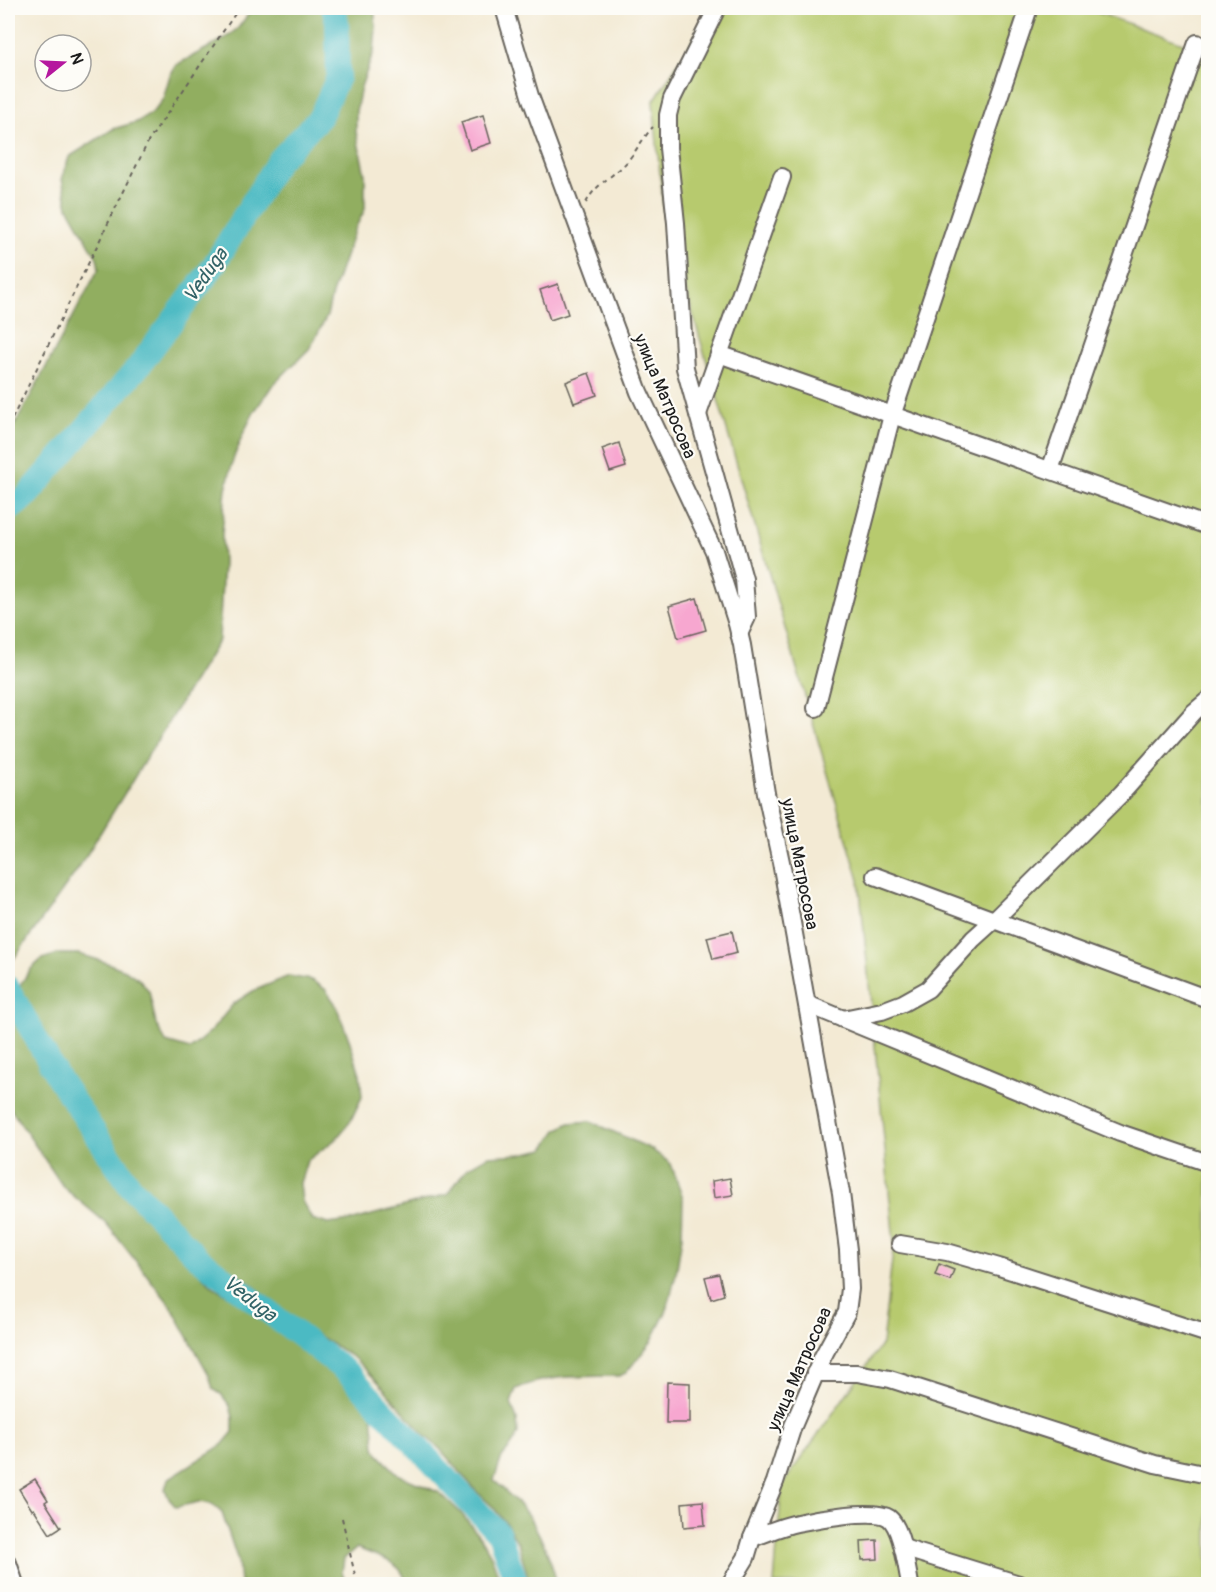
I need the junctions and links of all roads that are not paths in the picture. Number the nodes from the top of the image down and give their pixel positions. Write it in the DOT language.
graph roads {
  1 [pos="504,8"];
  2 [pos="717,8"];
  3 [pos="1029,8"];
  4 [pos="1197,43"];
  5 [pos="782,177"];
  6 [pos="719,354"];
  7 [pos="698,414"];
  8 [pos="892,415"];
  9 [pos="1050,470"];
  10 [pos="1209,526"];
  11 [pos="739,634"];
  12 [pos="1209,700"];
  13 [pos="816,708"];
  14 [pos="875,876"];
  15 [pos="994,920"];
  16 [pos="1209,999"];
  17 [pos="807,1004"];
  18 [pos="843,1019"];
  19 [pos="1209,1163"];
  20 [pos="900,1244"];
  21 [pos="1209,1334"];
  22 [pos="815,1374"];
  23 [pos="1209,1475"];
  24 [pos="752,1538"];
  25 [pos="903,1548"];
  26 [pos="8,1569"];
  27 [pos="15,1584"];
  28 [pos="730,1584"];
  29 [pos="910,1584"];
  30 [pos="1019,1584"];
  1 -- 11 [label="street, улица Матросова"];
  2 -- 7 [label="street"];
  3 -- 8 [label="street"];
  4 -- 9 [label="street"];
  5 -- 6 [label="street"];
  6 -- 7 [label="street"];
  6 -- 8 [label="street"];
  7 -- 11 [label="street"];
  8 -- 9 [label="street"];
  8 -- 13 [label="street"];
  9 -- 10 [label="street"];
  11 -- 17 [label="street, улица Матросова"];
  12 -- 15 [label="street"];
  14 -- 15 [label="street"];
  15 -- 16 [label="street"];
  15 -- 18 [label="street"];
  17 -- 18 [label="street"];
  17 -- 22 [label="street, улица Матросова"];
  18 -- 19 [label="street"];
  20 -- 21 [label="street"];
  22 -- 23 [label="street"];
  22 -- 24 [label="street, улица Матросова"];
  24 -- 25 [label="street"];
  24 -- 28 [label="street, улица Матросова"];
  25 -- 29 [label="street"];
  25 -- 30 [label="street"];
  26 -- 27 [label="street"];
}
